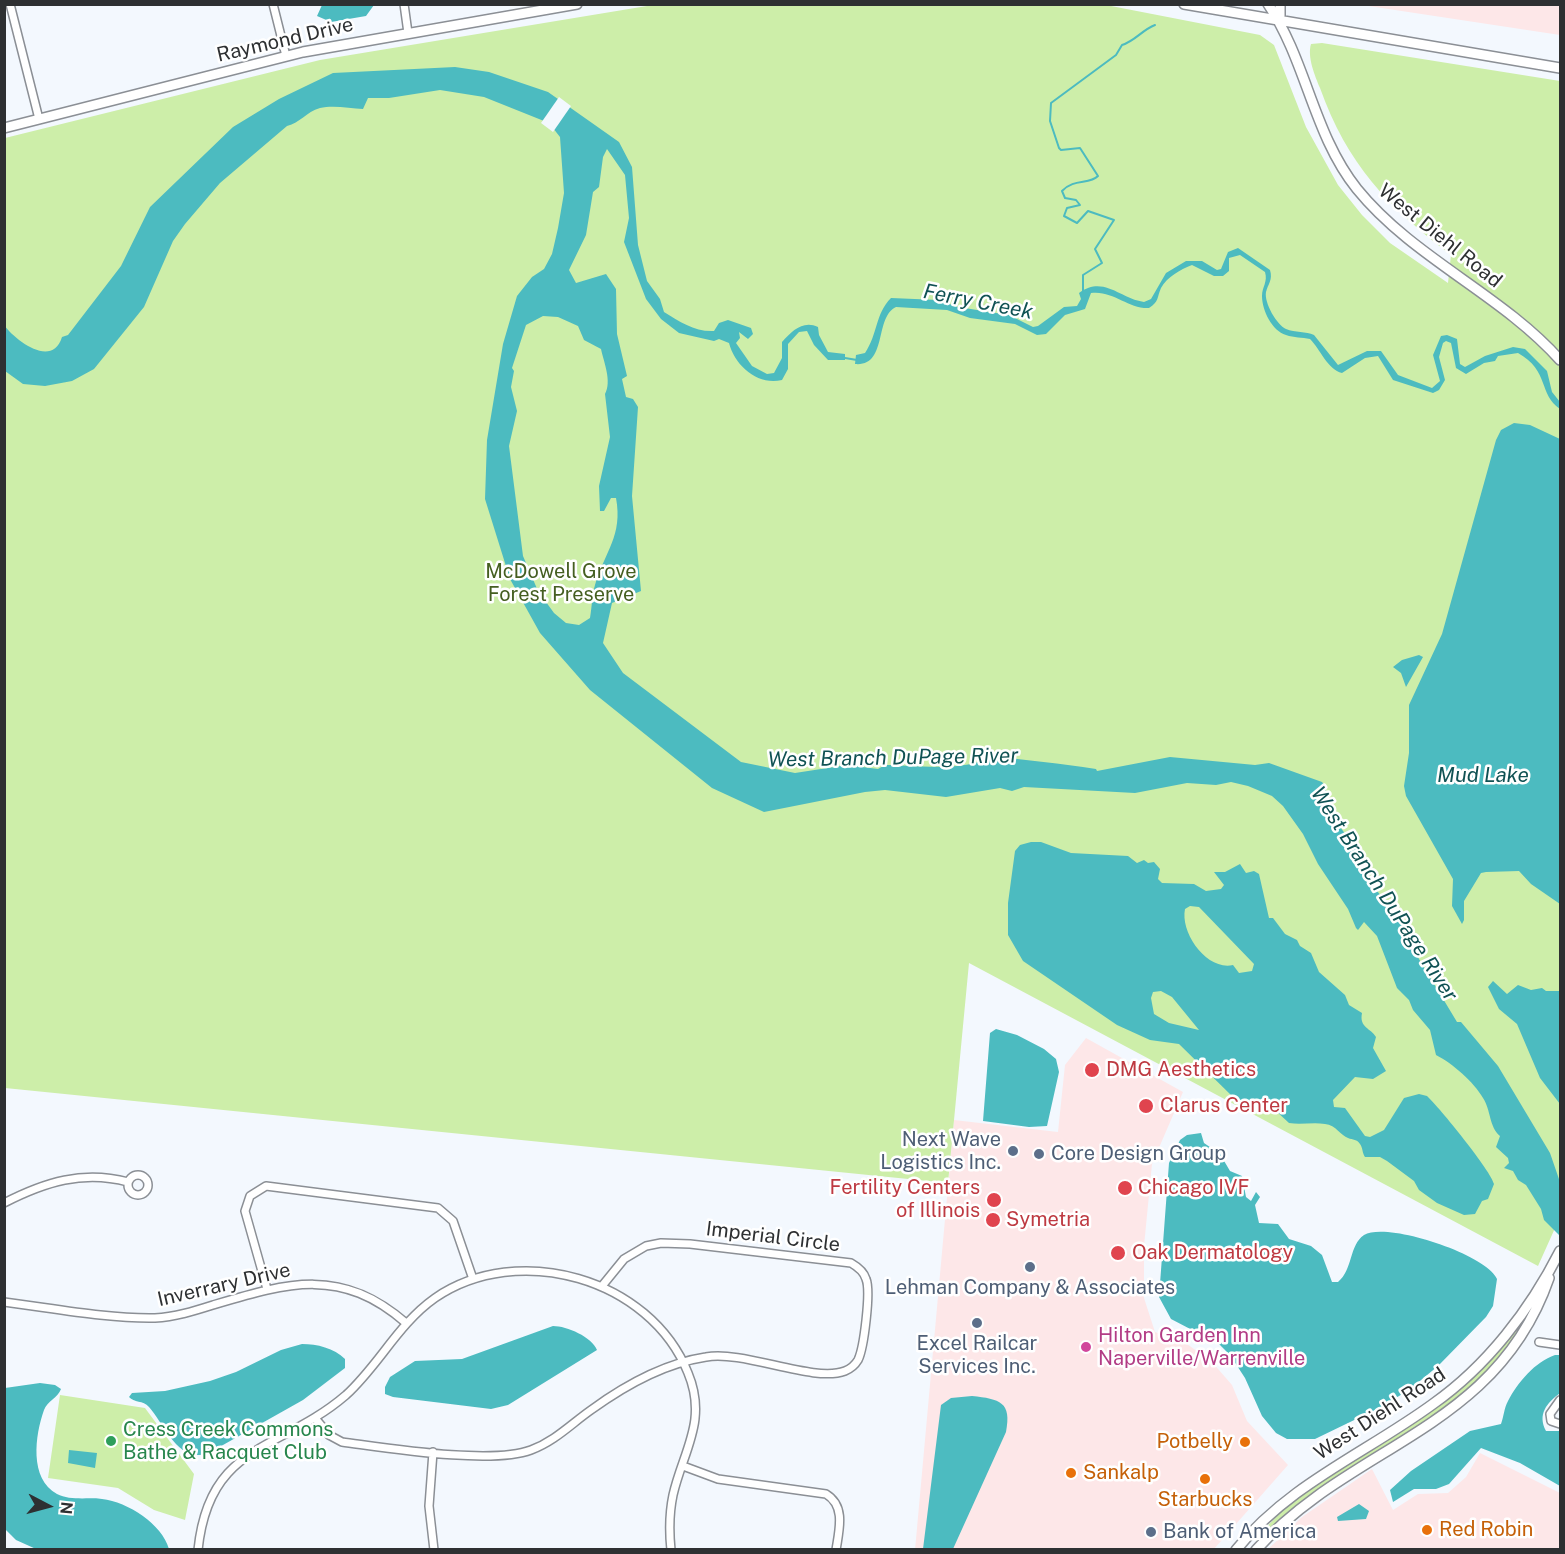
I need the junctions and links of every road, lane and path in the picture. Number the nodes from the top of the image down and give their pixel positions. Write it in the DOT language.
graph roads {
  1 [pos="10,4"];
  2 [pos="273,4"];
  3 [pos="404,4"];
  4 [pos="577,4"];
  5 [pos="1184,4"];
  6 [pos="1268,4"];
  7 [pos="1280,4"];
  8 [pos="1280,21"];
  9 [pos="408,33"];
  10 [pos="286,56"];
  11 [pos="1560,68"];
  12 [pos="39,119"];
  13 [pos="4,128"];
  14 [pos="1560,360"];
  15 [pos="128,1182"];
  16 [pos="4,1203"];
  17 [pos="1559,1254"];
  18 [pos="1552,1267"];
  19 [pos="473,1279"];
  20 [pos="602,1286"];
  21 [pos="267,1288"];
  22 [pos="4,1302"];
  23 [pos="406,1323"];
  24 [pos="1539,1342"];
  25 [pos="1560,1345"];
  26 [pos="683,1362"];
  27 [pos="1560,1400"];
  28 [pos="315,1418"];
  29 [pos="1560,1424"];
  30 [pos="433,1452"];
  31 [pos="684,1466"];
  32 [pos="198,1550"];
  33 [pos="434,1550"];
  34 [pos="671,1550"];
  35 [pos="836,1550"];
  36 [pos="1236,1550"];
  37 [pos="1256,1550"];
  1 -- 12 [label="street"];
  2 -- 10 [label="street"];
  3 -- 9 [label="street"];
  4 -- 9 [label="street, Raymond Drive"];
  5 -- 8 [label="street"];
  6 -- 8 [label="street, West Diehl Road"];
  7 -- 8 [label="street, West Diehl Road"];
  8 -- 11 [label="street"];
  8 -- 14 [label="street, West Diehl Road"];
  9 -- 10 [label="street, Raymond Drive"];
  10 -- 12 [label="street, Raymond Drive"];
  12 -- 13 [label="street, Raymond Drive"];
  15 -- 16 [label="street"];
  17 -- 18 [label="street, West Diehl Road"];
  18 -- 36 [label="street, West Diehl Road"];
  18 -- 37 [label="street, West Diehl Road"];
  19 -- 20 [label="street"];
  19 -- 21 [label="street"];
  19 -- 23 [label="street"];
  20 -- 26 [label="street"];
  20 -- 26 [label="street, Imperial Circle"];
  21 -- 22 [label="street, Inverrary Drive"];
  21 -- 23 [label="street, Inverrary Drive"];
  23 -- 28 [label="street"];
  24 -- 25 [label="street"];
  26 -- 30 [label="street"];
  26 -- 31 [label="street"];
  27 -- 29 [label="street"];
  28 -- 30 [label="street"];
  28 -- 32 [label="street"];
  30 -- 33 [label="street"];
  31 -- 34 [label="street"];
  31 -- 35 [label="street"];
}
